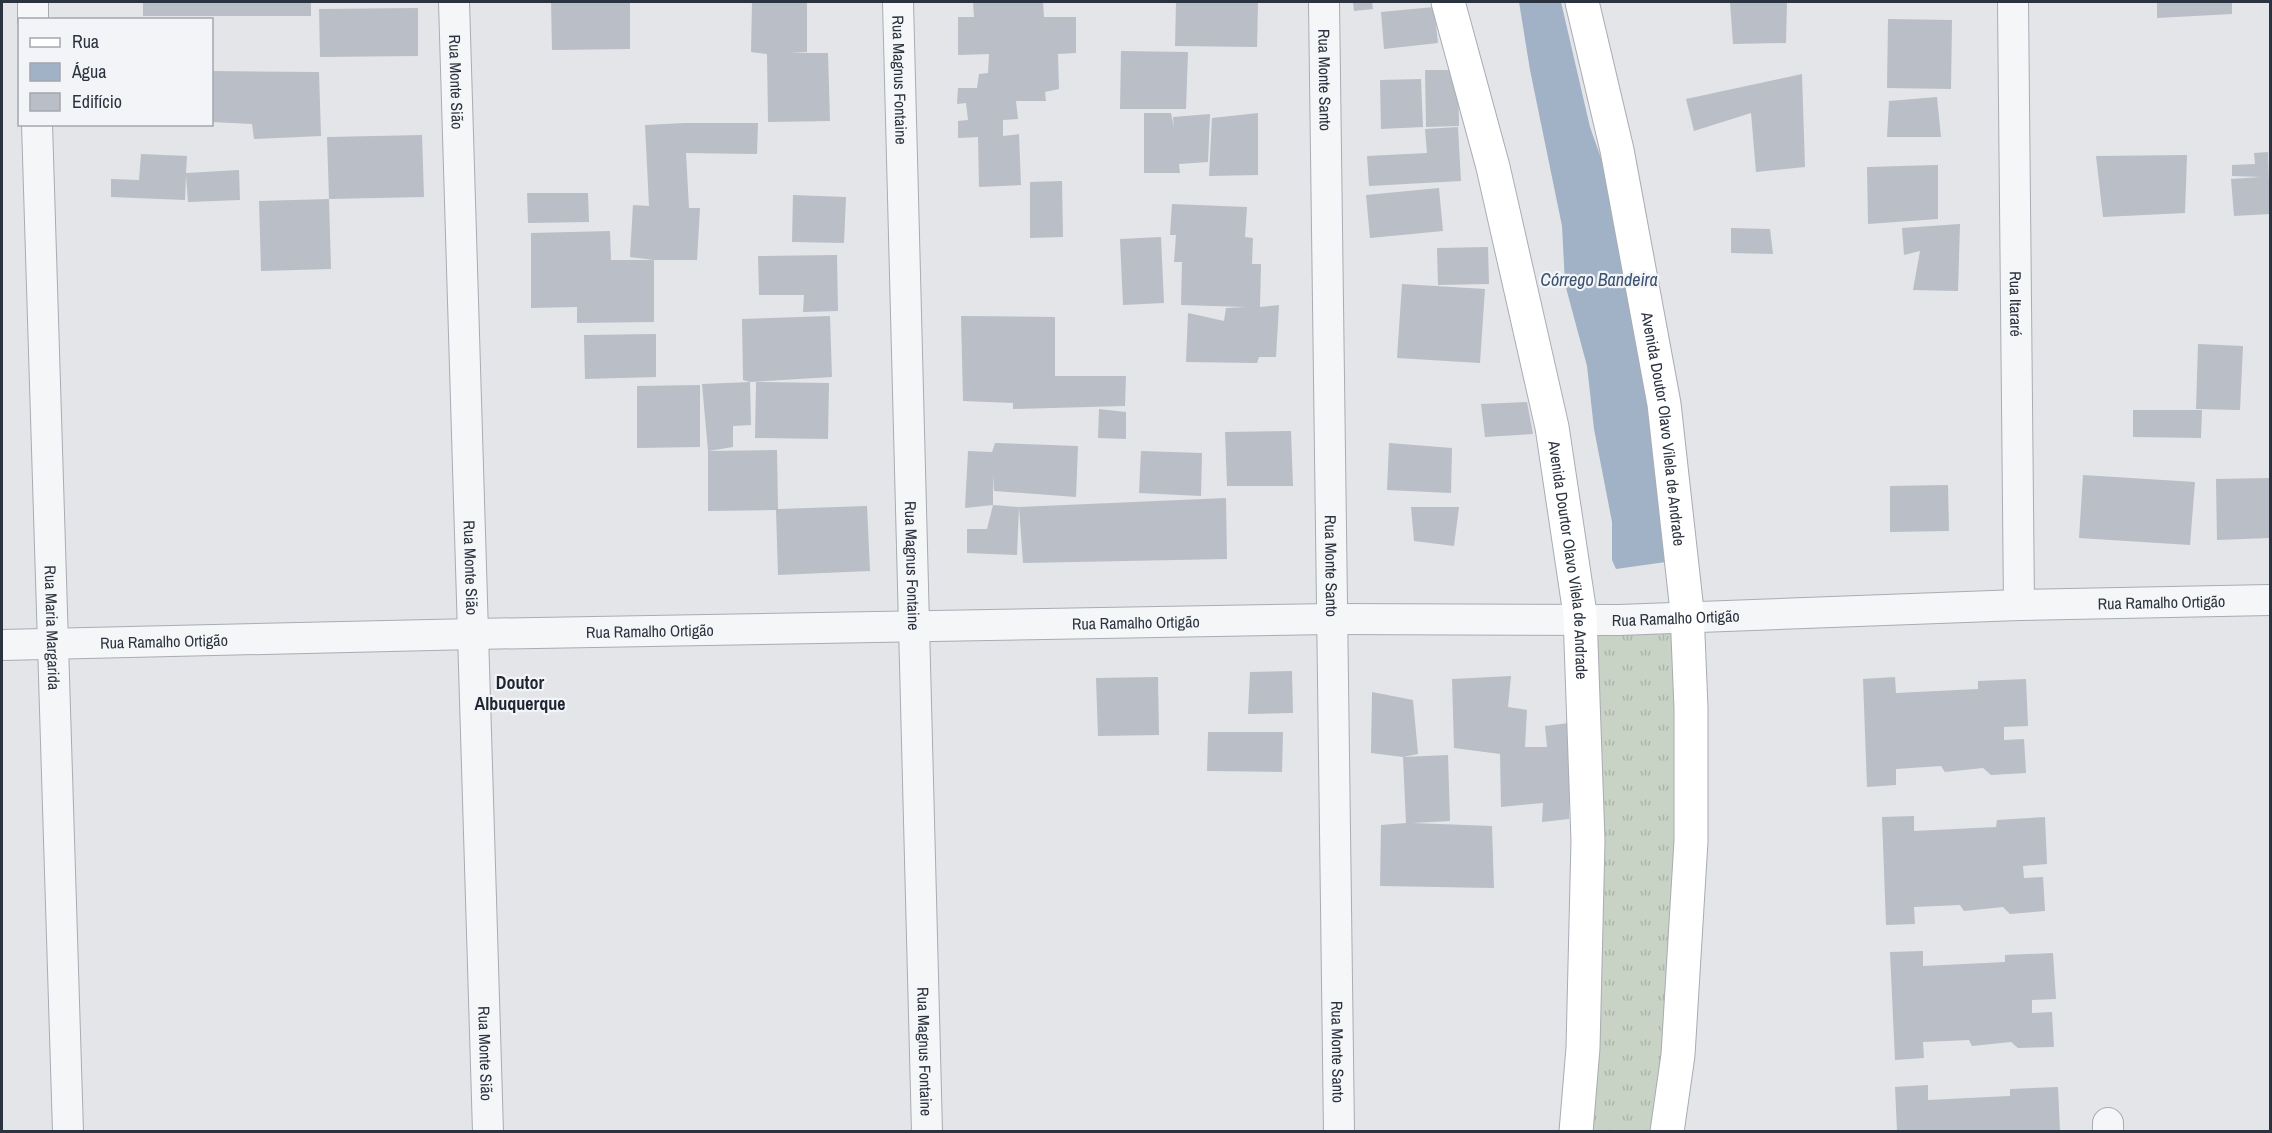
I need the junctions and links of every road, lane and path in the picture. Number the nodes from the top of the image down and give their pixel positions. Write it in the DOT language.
graph roads {
  1 [pos="33,2"];
  2 [pos="454,2"];
  3 [pos="898,2"];
  4 [pos="1324,2"];
  5 [pos="1448,2"];
  6 [pos="1582,2"];
  7 [pos="2013,2"];
  8 [pos="33,18"];
  9 [pos="37,126"];
  10 [pos="2271,600"];
  11 [pos="2019,605"];
  12 [pos="1687,615"];
  13 [pos="1332,619"];
  14 [pos="1579,621"];
  15 [pos="914,627"];
  16 [pos="474,634"];
  17 [pos="52,644"];
  18 [pos="2,645"];
  19 [pos="68,1131"];
  20 [pos="488,1131"];
  21 [pos="927,1131"];
  22 [pos="1339,1131"];
  23 [pos="1576,1131"];
  24 [pos="1667,1131"];
  1 -- 8 [label="street"];
  2 -- 16 [label="street, Rua Monte Sião"];
  3 -- 15 [label="street, Rua Magnus Fontaine"];
  4 -- 13 [label="street, Rua Monte Santo"];
  5 -- 14 [label="main road, Avenida Dourtor Olavo Vilela de Andrade"];
  6 -- 12 [label="main road, Avenida Doutor Olavo Vilela de Andrade"];
  7 -- 11 [label="street, Rua Itararé"];
  9 -- 17 [label="street, Rua Maria Margarida"];
  10 -- 11 [label="street, Rua Ramalho Ortigão"];
  11 -- 12 [label="street, Rua Ramalho Ortigão"];
  12 -- 14 [label="street, Rua Ramalho Ortigão"];
  12 -- 24 [label="main road"];
  13 -- 14 [label="street, Rua Ramalho Ortigão"];
  13 -- 15 [label="street, Rua Ramalho Ortigão"];
  13 -- 22 [label="street, Rua Monte Santo"];
  14 -- 23 [label="main road, Avenida Dourtor Olavo Vilela de Andrade"];
  15 -- 16 [label="street, Rua Ramalho Ortigão"];
  15 -- 21 [label="street, Rua Magnus Fontaine"];
  16 -- 17 [label="street, Rua Ramalho Ortigão"];
  16 -- 20 [label="street, Rua Monte Sião"];
  17 -- 18 [label="street, Rua Ramalho Ortigão"];
  17 -- 19 [label="street, Rua Maria Margarida"];
}
